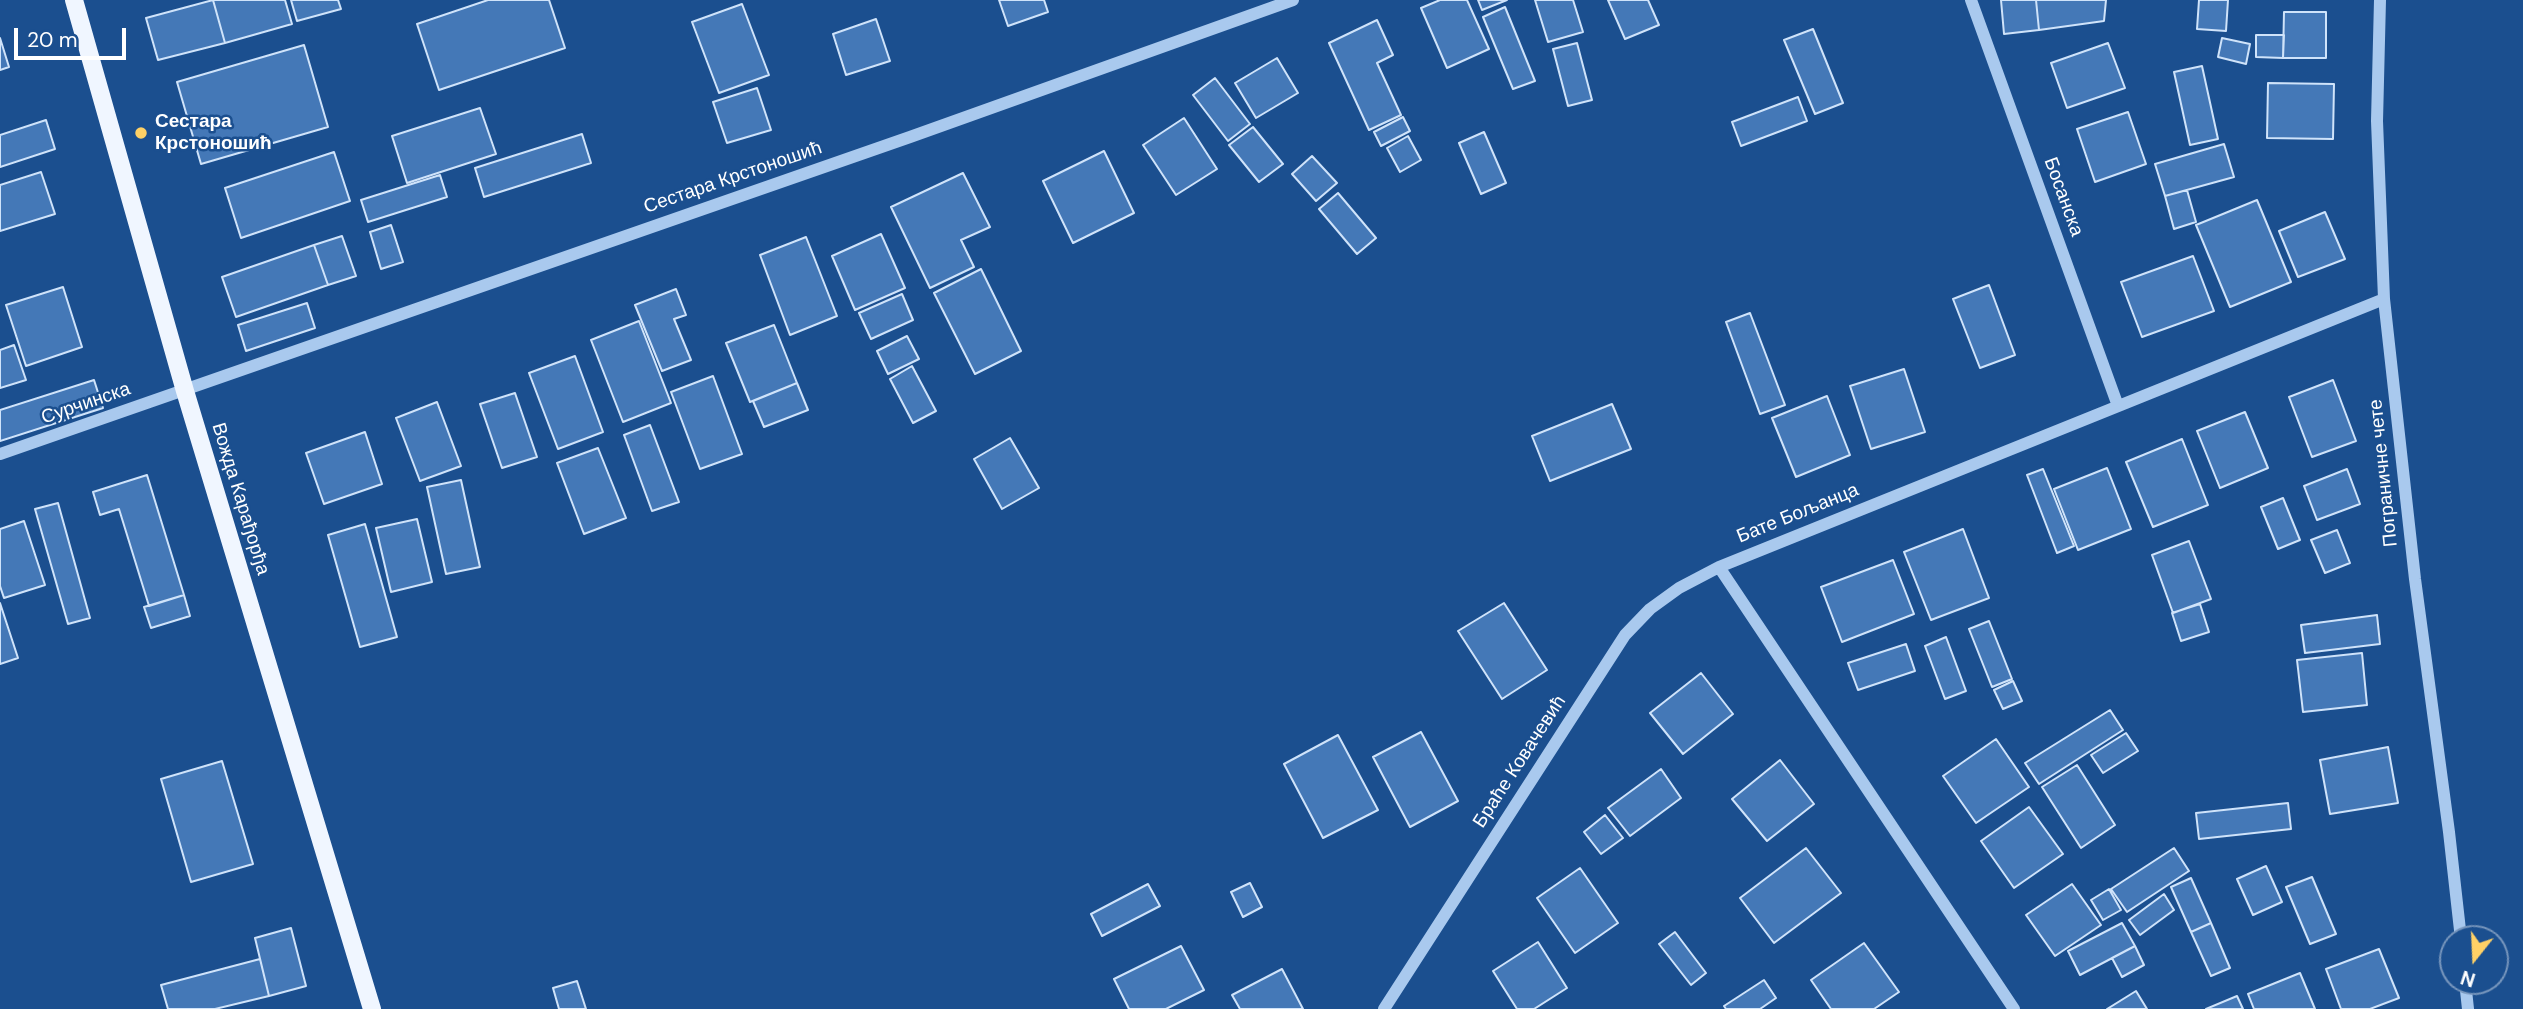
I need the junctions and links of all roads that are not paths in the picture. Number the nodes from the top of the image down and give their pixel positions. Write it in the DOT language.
graph roads {
  1 [pos="75,0"];
  2 [pos="1293,0"];
  3 [pos="1971,0"];
  4 [pos="2380,0"];
  5 [pos="2385,299"];
  6 [pos="185,391"];
  7 [pos="2118,407"];
  8 [pos="0,454"];
  9 [pos="1719,567"];
  10 [pos="2459,925"];
  11 [pos="372,1009"];
  12 [pos="1384,1009"];
  13 [pos="2014,1009"];
  1 -- 6 [label="main road, Вожда Карађорђа"];
  2 -- 6 [label="street, Сестара Крстоношић"];
  3 -- 7 [label="street, Босанска"];
  4 -- 5 [label="street, Пограничне чете"];
  5 -- 7 [label="street, Бате Бољанца"];
  5 -- 10 [label="street, Пограничне чете"];
  6 -- 8 [label="street, Сурчинска"];
  6 -- 11 [label="main road, Вожда Карађорђа"];
  7 -- 9 [label="street, Бате Бољанца"];
  9 -- 12 [label="street, Браће Ковачевић"];
  9 -- 13 [label="street"];
}
